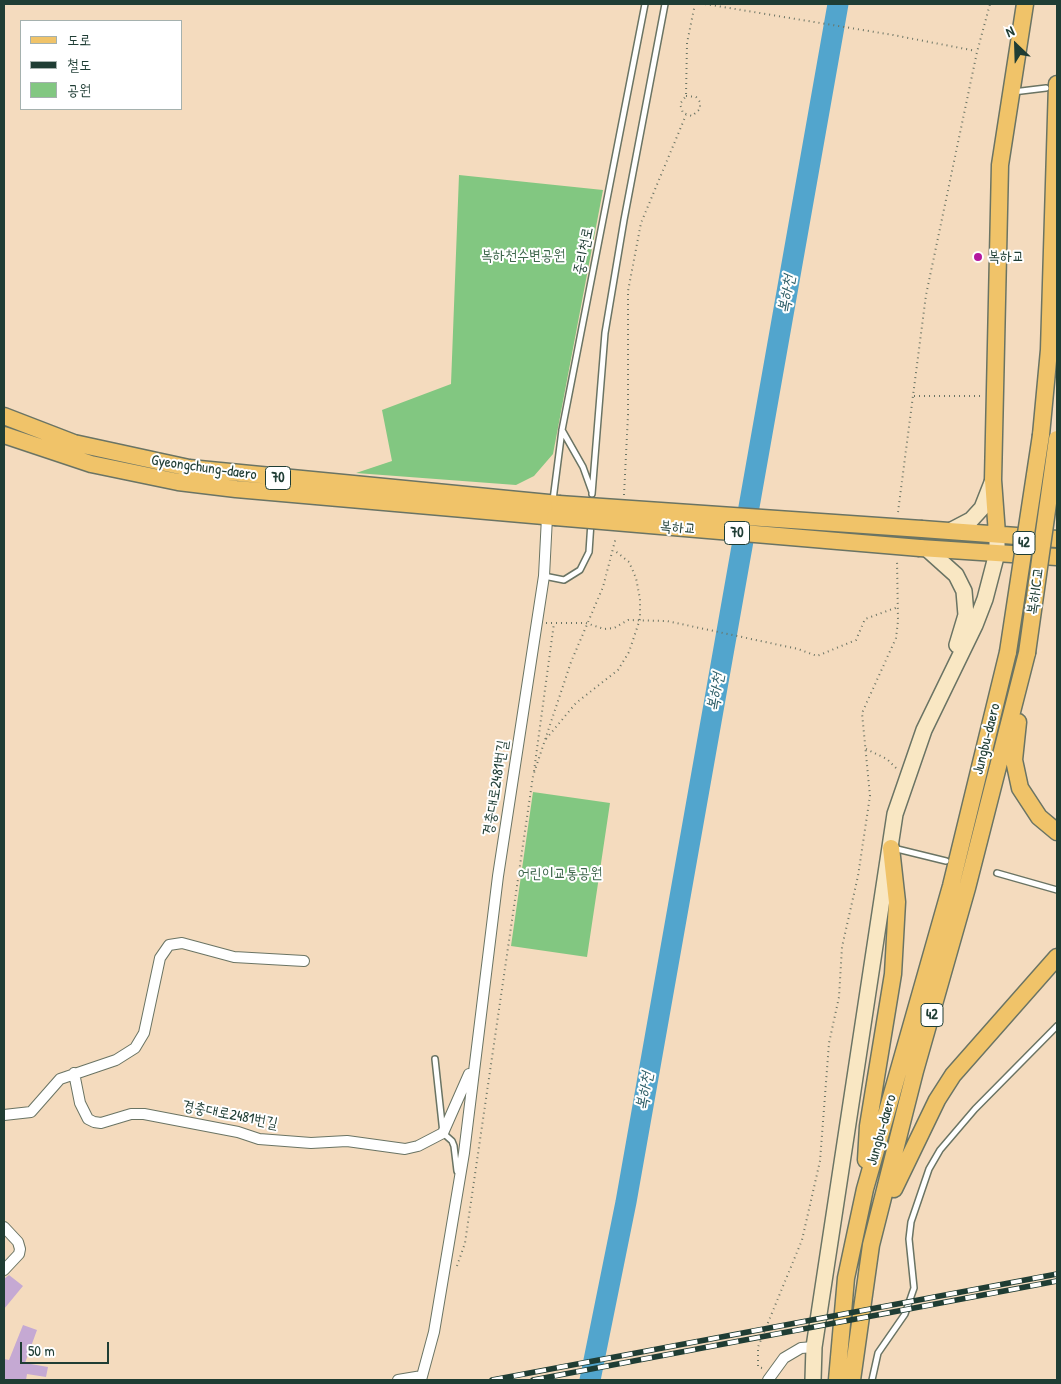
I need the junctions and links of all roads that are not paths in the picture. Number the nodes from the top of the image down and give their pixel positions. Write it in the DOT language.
graph roads {
  1 [pos="644,4"];
  2 [pos="665,4"];
  3 [pos="1025,4"];
  4 [pos="1052,86"];
  5 [pos="1010,93"];
  6 [pos="4,416"];
  7 [pos="562,430"];
  8 [pos="4,435"];
  9 [pos="1057,438"];
  10 [pos="993,480"];
  11 [pos="592,494"];
  12 [pos="554,510"];
  13 [pos="950,531"];
  14 [pos="996,534"];
  15 [pos="1057,539"];
  16 [pos="923,548"];
  17 [pos="997,553"];
  18 [pos="1057,557"];
  19 [pos="544,576"];
  20 [pos="1027,653"];
  21 [pos="939,696"];
  22 [pos="1057,832"];
  23 [pos="891,848"];
  24 [pos="946,861"];
  25 [pos="997,873"];
  26 [pos="1057,890"];
  27 [pos="1057,957"];
  28 [pos="304,961"];
  29 [pos="1057,1026"];
  30 [pos="435,1059"];
  31 [pos="473,1064"];
  32 [pos="74,1073"];
  33 [pos="4,1115"];
  34 [pos="443,1134"];
  35 [pos="459,1183"];
  36 [pos="864,1190"];
  37 [pos="4,1227"];
  38 [pos="871,1244"];
  39 [pos="4,1270"];
  40 [pos="814,1348"];
  41 [pos="421,1378"];
  42 [pos="398,1380"];
  43 [pos="768,1380"];
  44 [pos="813,1380"];
  45 [pos="837,1380"];
  46 [pos="852,1380"];
  47 [pos="872,1380"];
  1 -- 7 [label="lane, 중리천로"];
  2 -- 11 [label="lane"];
  3 -- 5 [label="main road"];
  4 -- 5 [label="lane"];
  4 -- 36 [label="main road, Jungbu-daero / 42, bridge"];
  5 -- 10 [label="main road"];
  6 -- 12 [label="main road, Gyeongchung-daero / 70"];
  7 -- 11 [label="lane"];
  7 -- 12 [label="lane, 중리천로"];
  8 -- 12 [label="main road, Gyeongchung-daero / 70"];
  9 -- 20 [label="main road, 복하IC교 / 42, bridge"];
  10 -- 13 [label="street"];
  10 -- 14 [label="main road"];
  11 -- 19 [label="lane"];
  12 -- 13 [label="main road, 복하교 / 70, bridge"];
  12 -- 16 [label="main road, 복하교 / 70, bridge"];
  12 -- 19 [label="street, 경충대로2481번길"];
  13 -- 14 [label="main road, 복하교"];
  14 -- 15 [label="main road, 복하교"];
  14 -- 17 [label="street"];
  16 -- 17 [label="main road, 복하교"];
  16 -- 21 [label="street"];
  17 -- 18 [label="main road, 복하교"];
  17 -- 21 [label="street"];
  19 -- 31 [label="street, 경충대로2481번길"];
  20 -- 22 [label="main road"];
  20 -- 38 [label="main road, Jungbu-daero / 42"];
  21 -- 23 [label="street"];
  23 -- 24 [label="lane"];
  23 -- 36 [label="main road"];
  23 -- 40 [label="street"];
  25 -- 26 [label="lane"];
  27 -- 38 [label="main road"];
  28 -- 32 [label="street"];
  29 -- 47 [label="lane"];
  30 -- 34 [label="lane, 경충대로2481번길"];
  31 -- 34 [label="street, 경충대로2481번길"];
  31 -- 35 [label="street, 경충대로2481번길"];
  32 -- 33 [label="street"];
  32 -- 34 [label="street, 경충대로2481번길"];
  34 -- 35 [label="lane, 경충대로2481번길"];
  35 -- 41 [label="street, 경충대로2481번길"];
  36 -- 45 [label="main road, Jungbu-daero / 42"];
  37 -- 39 [label="street"];
  38 -- 46 [label="main road, Jungbu-daero / 42"];
  40 -- 43 [label="street"];
  40 -- 44 [label="street"];
  41 -- 42 [label="street, 경충대로2481번길"];
}
